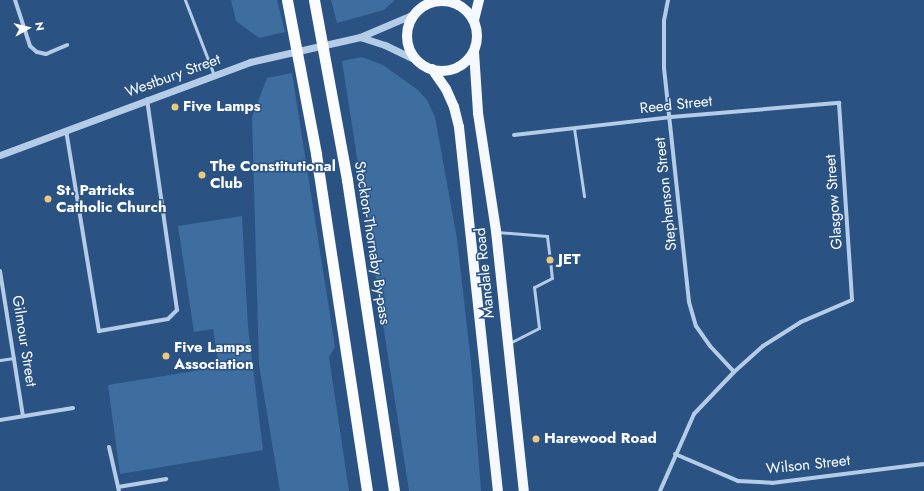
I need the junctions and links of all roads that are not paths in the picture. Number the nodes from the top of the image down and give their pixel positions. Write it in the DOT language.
graph roads {
  1 [pos="15,0"];
  2 [pos="185,0"];
  3 [pos="287,0"];
  4 [pos="314,0"];
  5 [pos="438,0"];
  6 [pos="479,0"];
  7 [pos="668,0"];
  8 [pos="424,2"];
  9 [pos="414,14"];
  10 [pos="474,20"];
  11 [pos="360,37"];
  12 [pos="67,45"];
  13 [pos="474,52"];
  14 [pos="416,60"];
  15 [pos="432,69"];
  16 [pos="214,75"];
  17 [pos="147,99"];
  18 [pos="839,103"];
  19 [pos="670,118"];
  20 [pos="574,128"];
  21 [pos="66,129"];
  22 [pos="514,135"];
  23 [pos="0,155"];
  24 [pos="584,196"];
  25 [pos="496,231"];
  26 [pos="0,271"];
  27 [pos="508,344"];
  28 [pos="14,358"];
  29 [pos="0,360"];
  30 [pos="734,372"];
  31 [pos="73,408"];
  32 [pos="24,416"];
  33 [pos="0,420"];
  34 [pos="109,447"];
  35 [pos="675,454"];
  36 [pos="924,464"];
  37 [pos="166,479"];
  38 [pos="119,489"];
  39 [pos="367,491"];
  40 [pos="394,491"];
  41 [pos="498,491"];
  42 [pos="524,491"];
  43 [pos="660,491"];
  1 -- 12 [label="street"];
  2 -- 16 [label="lane"];
  3 -- 39 [label="highway"];
  4 -- 40 [label="highway, Stockton-Thornaby By-pass"];
  5 -- 8 [label="main road"];
  5 -- 10 [label="main road"];
  6 -- 10 [label="main road, Mandale Road"];
  7 -- 19 [label="street, Stephenson Street"];
  8 -- 9 [label="main road"];
  9 -- 11 [label="street, Westbury Street"];
  9 -- 14 [label="main road"];
  10 -- 13 [label="main road, Mandale Road"];
  11 -- 14 [label="street, Westbury Street"];
  11 -- 16 [label="street, Westbury Street"];
  13 -- 15 [label="main road"];
  13 -- 25 [label="main road, Mandale Road"];
  14 -- 15 [label="main road, Mandale Road"];
  15 -- 41 [label="main road, Mandale Road"];
  16 -- 17 [label="street, Westbury Street"];
  17 -- 21 [label="street, Westbury Street"];
  17 -- 21 [label="street"];
  18 -- 19 [label="street, Reed Street"];
  18 -- 30 [label="street, Glasgow Street"];
  19 -- 20 [label="street, Reed Street"];
  19 -- 30 [label="street, Stephenson Street"];
  20 -- 22 [label="street, Reed Street"];
  20 -- 24 [label="lane"];
  21 -- 23 [label="street, Westbury Street"];
  25 -- 27 [label="main road, Mandale Road"];
  25 -- 27 [label="lane"];
  26 -- 28 [label="street, Gilmour Street"];
  27 -- 42 [label="main road, Mandale Road"];
  28 -- 29 [label="lane"];
  28 -- 32 [label="street, Gilmour Street"];
  30 -- 35 [label="street"];
  31 -- 32 [label="street"];
  32 -- 33 [label="street"];
  34 -- 38 [label="street"];
  35 -- 36 [label="street, Wilson Street"];
  35 -- 43 [label="street"];
  37 -- 38 [label="street"];
}
